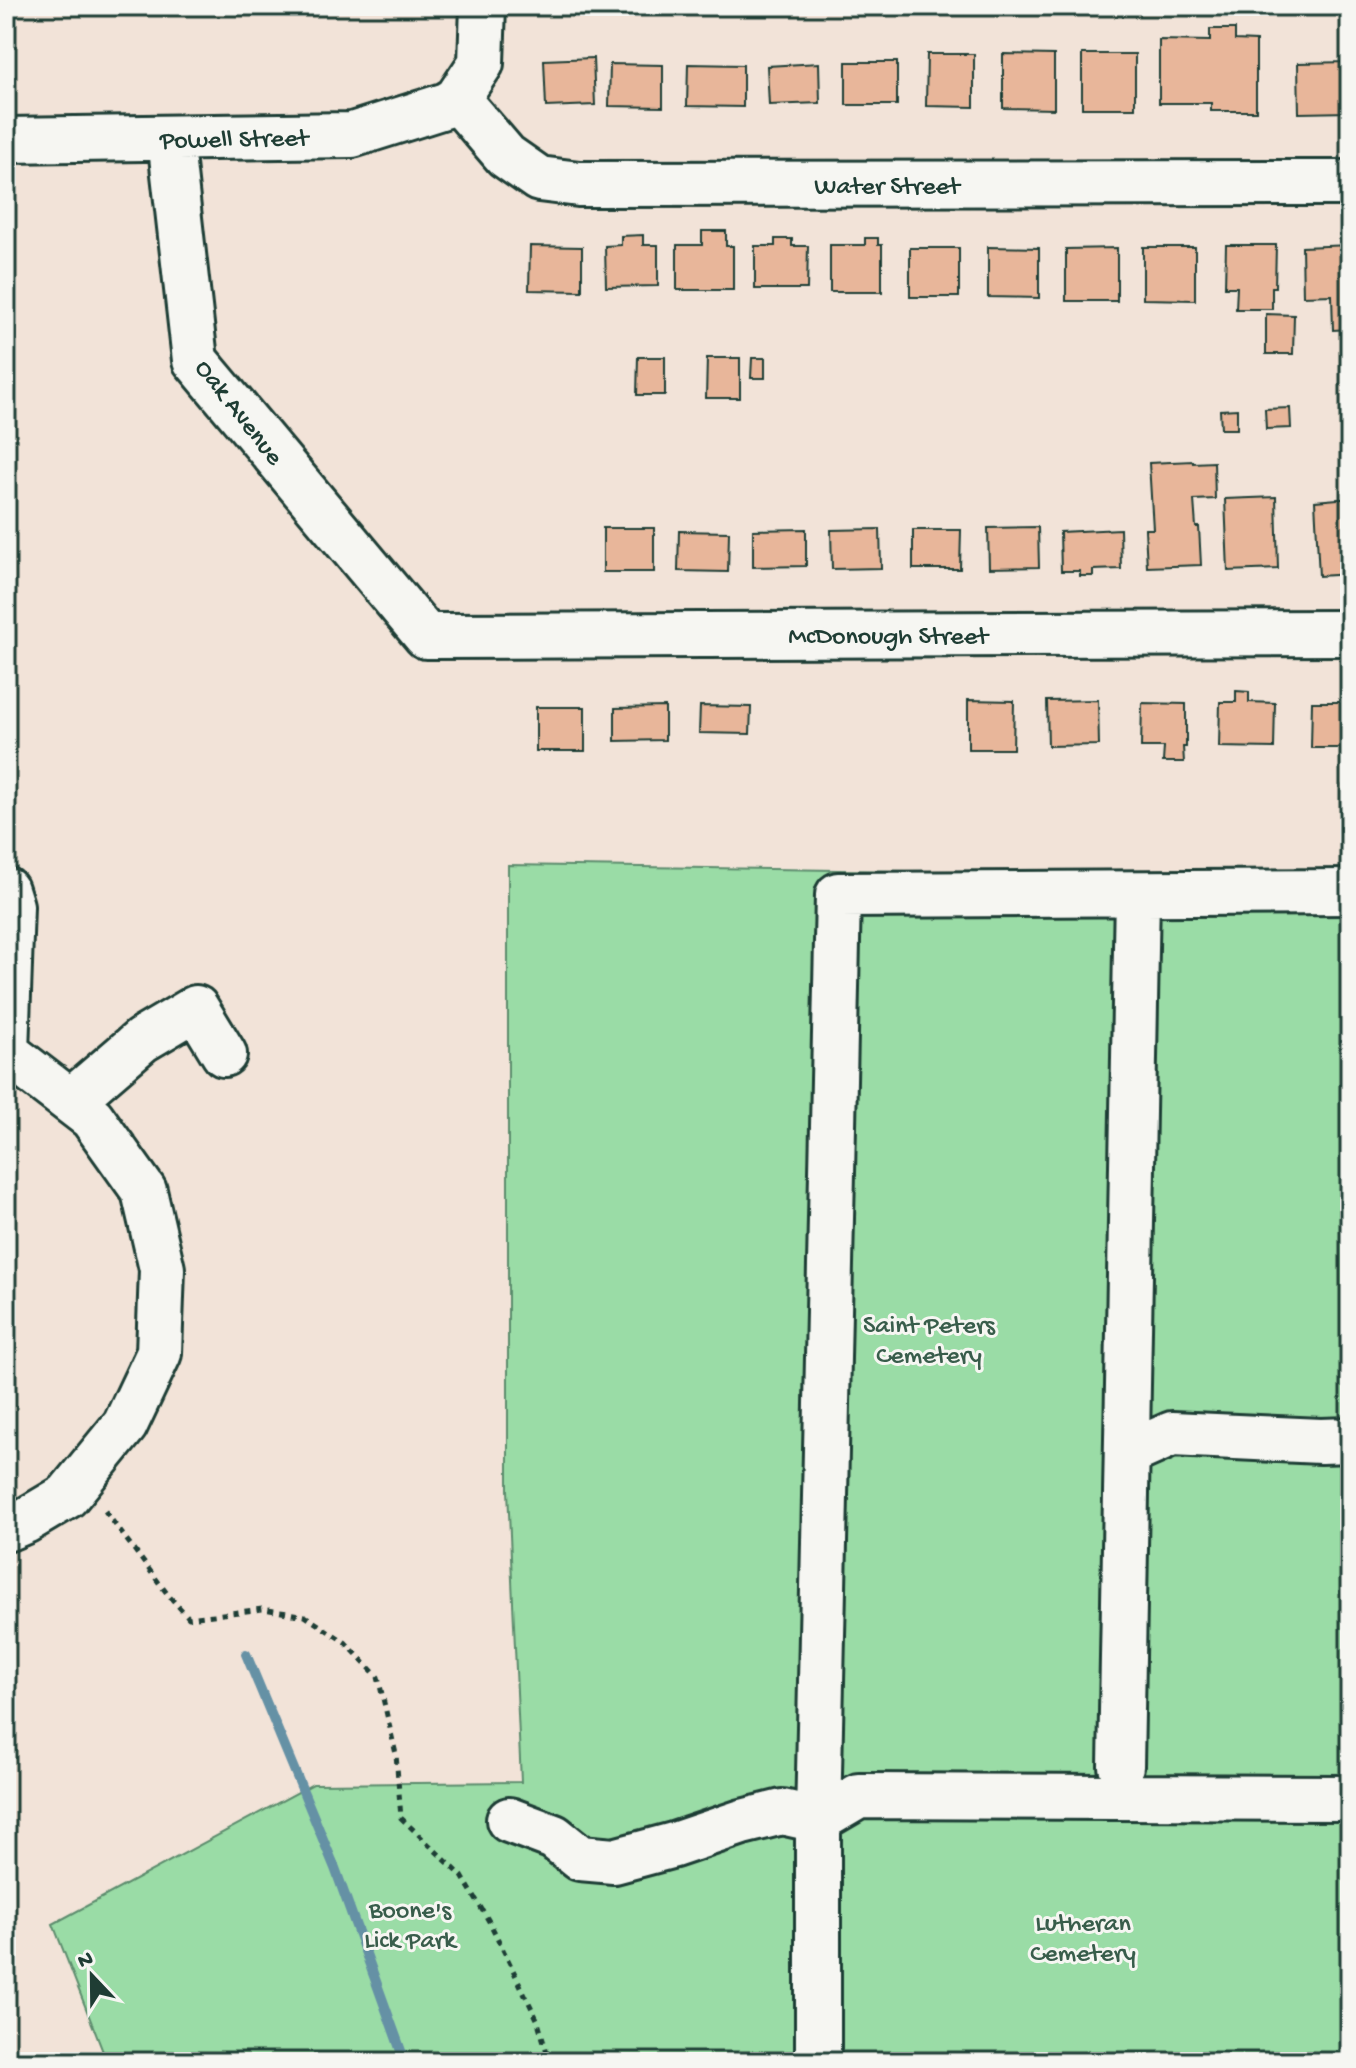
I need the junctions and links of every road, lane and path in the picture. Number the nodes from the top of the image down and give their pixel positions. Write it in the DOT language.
graph roads {
  1 [pos="483,6"];
  2 [pos="457,99"];
  3 [pos="170,138"];
  4 [pos="6,140"];
  5 [pos="1350,183"];
  6 [pos="1350,633"];
  7 [pos="426,636"];
  8 [pos="6,890"];
  9 [pos="1350,892"];
  10 [pos="1137,894"];
  11 [pos="6,1052"];
  12 [pos="224,1054"];
  13 [pos="71,1101"];
  14 [pos="1350,1440"];
  15 [pos="1127,1454"];
  16 [pos="81,1478"];
  17 [pos="6,1529"];
  18 [pos="820,1766"];
  19 [pos="1128,1782"];
  20 [pos="1350,1798"];
  21 [pos="509,1820"];
  22 [pos="818,1820"];
  23 [pos="550,2062"];
  24 [pos="818,2062"];
  1 -- 2 [label="street"];
  2 -- 3 [label="street, Powell Street"];
  2 -- 5 [label="street, Water Street"];
  3 -- 4 [label="street, Powell Street"];
  3 -- 7 [label="street, Oak Avenue"];
  6 -- 7 [label="street, McDonough Street"];
  8 -- 11 [label="street"];
  9 -- 10 [label="street"];
  10 -- 15 [label="street"];
  10 -- 18 [label="street"];
  11 -- 13 [label="street"];
  12 -- 13 [label="street"];
  13 -- 16 [label="street"];
  14 -- 15 [label="street"];
  15 -- 19 [label="street"];
  16 -- 17 [label="street"];
  16 -- 23 [label="path"];
  18 -- 19 [label="street"];
  18 -- 22 [label="street"];
  19 -- 20 [label="street"];
  19 -- 22 [label="street"];
  21 -- 22 [label="street"];
  22 -- 24 [label="street"];
}
